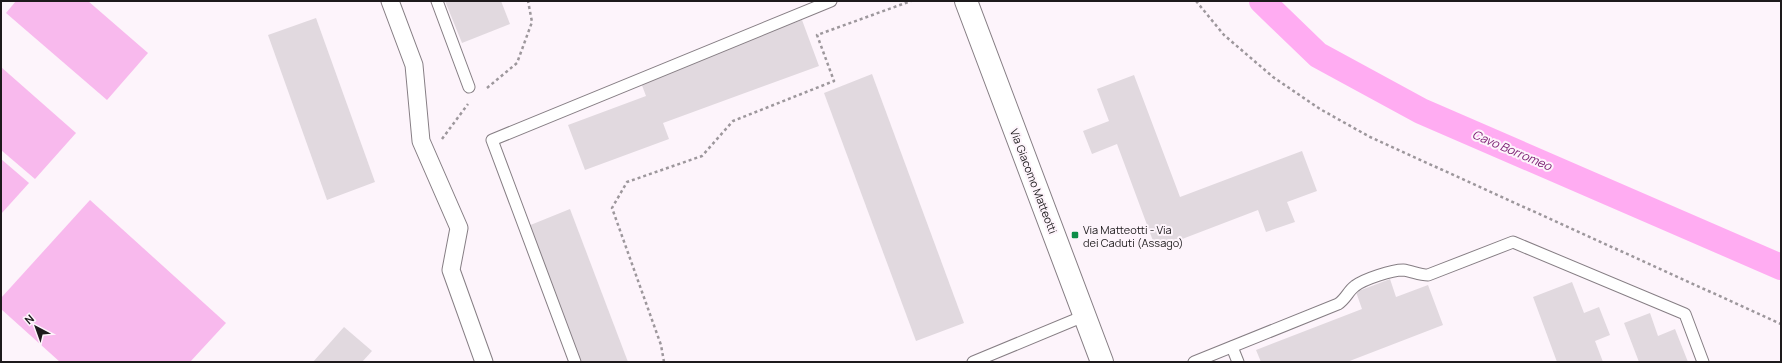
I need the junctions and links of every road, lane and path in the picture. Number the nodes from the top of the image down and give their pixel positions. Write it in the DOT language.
graph roads {
  1 [pos="390,1"];
  2 [pos="437,1"];
  3 [pos="831,1"];
  4 [pos="911,1"];
  5 [pos="966,1"];
  6 [pos="1196,1"];
  7 [pos="469,87"];
  8 [pos="1084,316"];
  9 [pos="1781,324"];
  10 [pos="1232,347"];
  11 [pos="484,362"];
  12 [pos="575,362"];
  13 [pos="664,362"];
  14 [pos="973,362"];
  15 [pos="1102,362"];
  16 [pos="1194,362"];
  17 [pos="1238,362"];
  18 [pos="1703,362"];
  1 -- 11 [label="street"];
  2 -- 7 [label="lane"];
  3 -- 12 [label="lane"];
  4 -- 13 [label="path"];
  5 -- 8 [label="street, Via Giacomo Matteotti"];
  6 -- 9 [label="path"];
  8 -- 14 [label="lane"];
  8 -- 15 [label="street, Via Giacomo Matteotti"];
  10 -- 16 [label="lane"];
  10 -- 17 [label="lane"];
  10 -- 18 [label="lane"];
}
